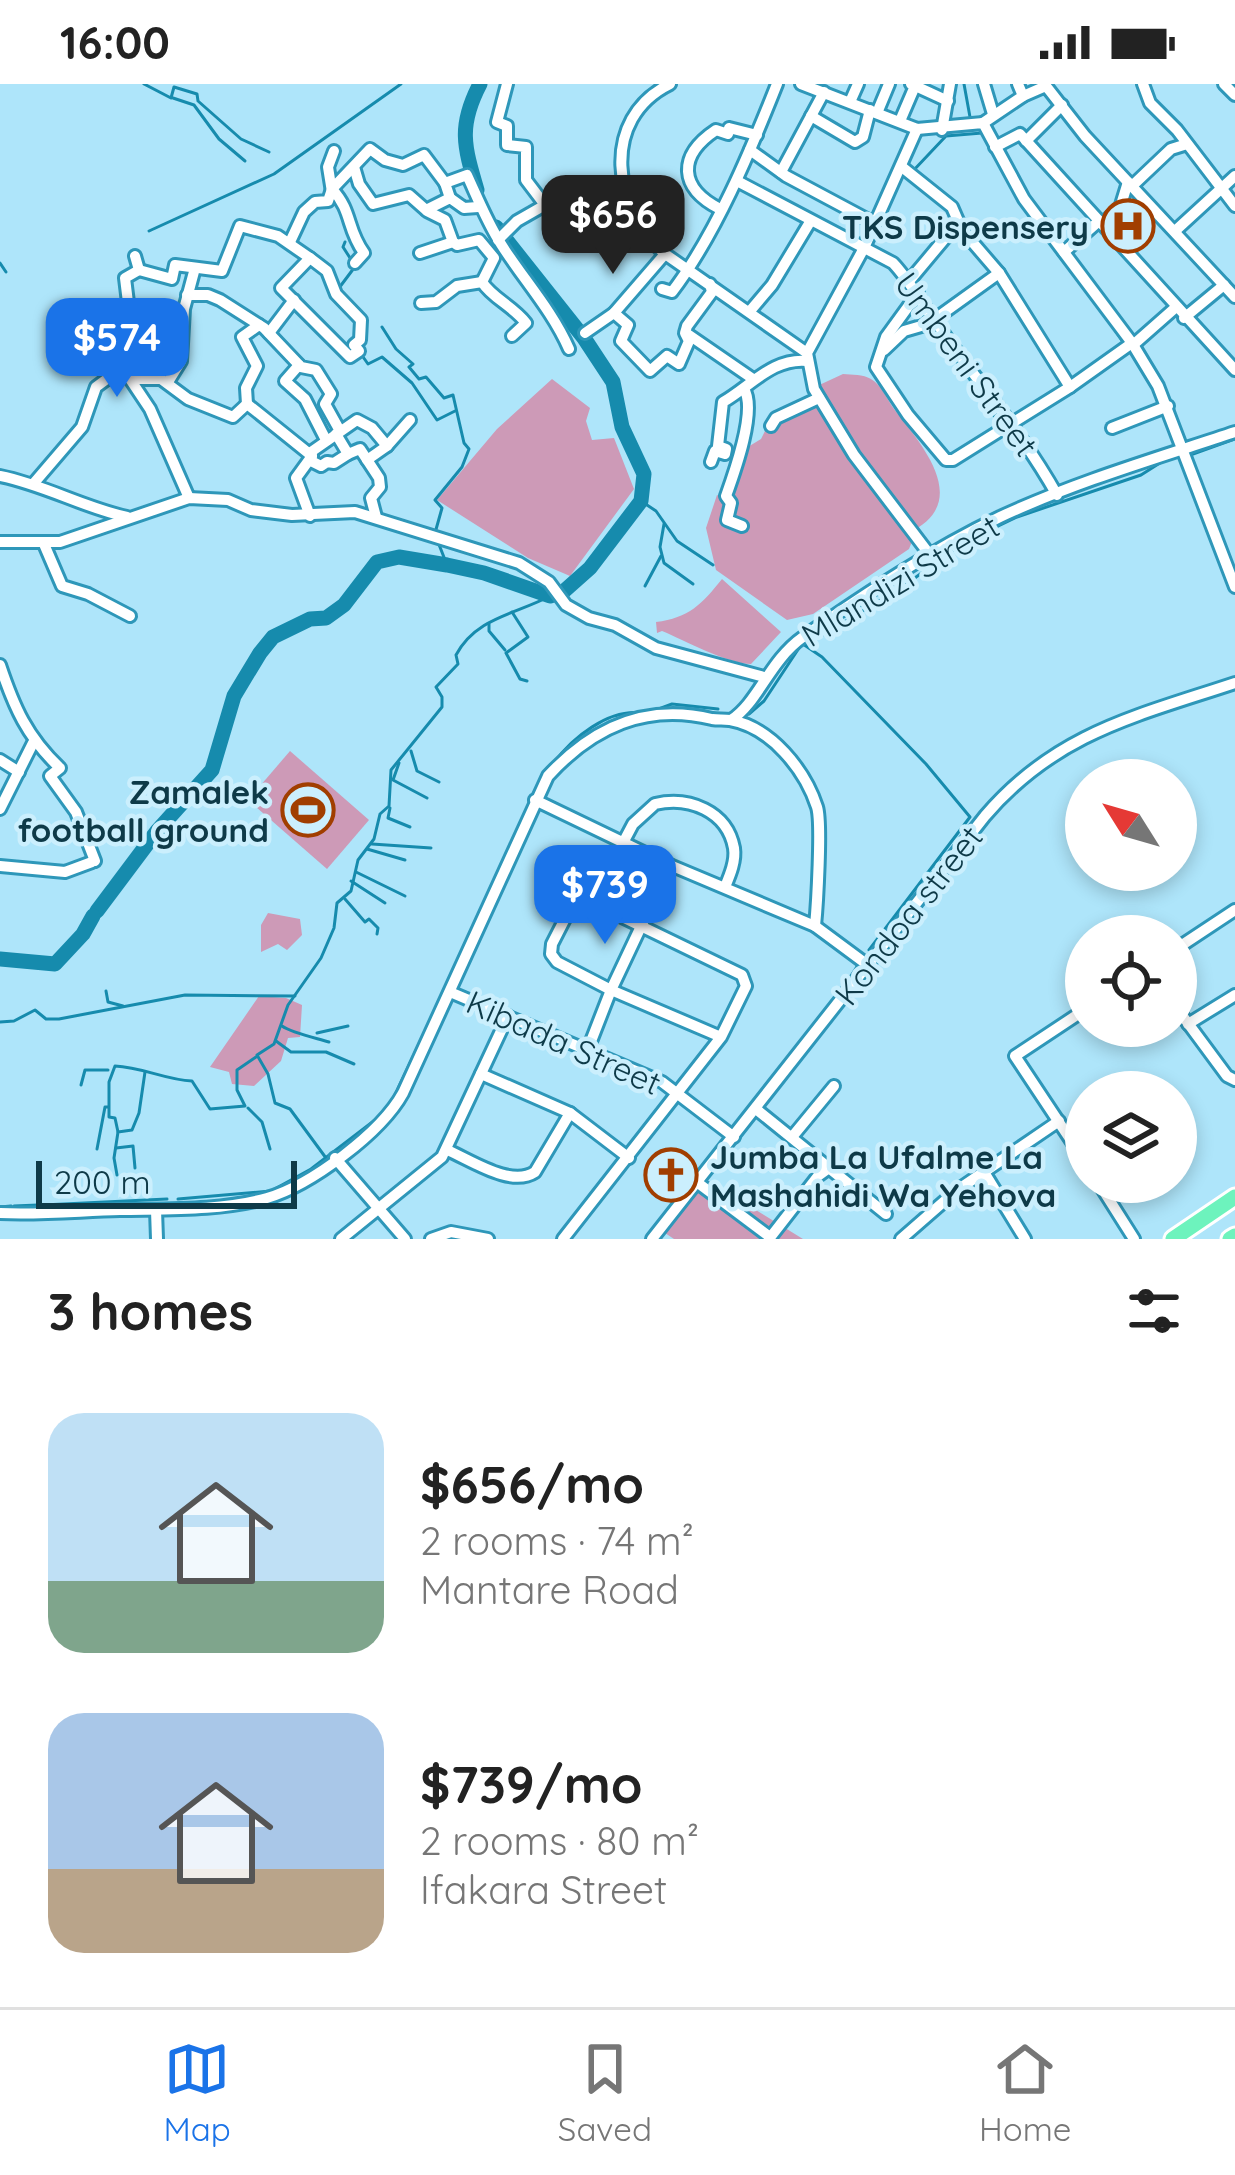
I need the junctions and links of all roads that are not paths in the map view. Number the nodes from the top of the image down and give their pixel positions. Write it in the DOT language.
graph roads {
  1 [pos="507,84"];
  2 [pos="777,84"];
  3 [pos="804,84"];
  4 [pos="858,84"];
  5 [pos="889,84"];
  6 [pos="950,84"];
  7 [pos="985,84"];
  8 [pos="1143,84"];
  9 [pos="1224,84"];
  10 [pos="913,85"];
  11 [pos="660,86"];
  12 [pos="1046,86"];
  13 [pos="1021,90"];
  14 [pos="824,92"];
  15 [pos="1235,95"];
  16 [pos="948,101"];
  17 [pos="850,102"];
  18 [pos="1062,105"];
  19 [pos="873,111"];
  20 [pos="811,116"];
  21 [pos="988,118"];
  22 [pos="900,121"];
  23 [pos="922,129"];
  24 [pos="942,130"];
  25 [pos="757,135"];
  26 [pos="1026,141"];
  27 [pos="1187,144"];
  28 [pos="995,147"];
  29 [pos="750,150"];
  30 [pos="334,151"];
  31 [pos="354,167"];
  32 [pos="902,167"];
  33 [pos="782,172"];
  34 [pos="1235,176"];
  35 [pos="737,181"];
  36 [pos="445,183"];
  37 [pos="1130,184"];
  38 [pos="1222,190"];
  39 [pos="332,192"];
  40 [pos="449,197"];
  41 [pos="626,199"];
  42 [pos="1234,203"];
  43 [pos="545,205"];
  44 [pos="478,207"];
  45 [pos="720,209"];
  46 [pos="426,211"];
  47 [pos="810,222"];
  48 [pos="874,223"];
  49 [pos="1101,223"];
  50 [pos="962,230"];
  51 [pos="1175,231"];
  52 [pos="498,240"];
  53 [pos="290,242"];
  54 [pos="453,242"];
  55 [pos="864,248"];
  56 [pos="1064,252"];
  57 [pos="420,253"];
  58 [pos="665,254"];
  59 [pos="135,256"];
  60 [pos="310,258"];
  61 [pos="355,262"];
  62 [pos="195,268"];
  63 [pos="686,268"];
  64 [pos="139,270"];
  65 [pos="222,271"];
  66 [pos="999,274"];
  67 [pos="910,280"];
  68 [pos="482,282"];
  69 [pos="710,284"];
  70 [pos="1224,285"];
  71 [pos="662,289"];
  72 [pos="538,293"];
  73 [pos="918,293"];
  74 [pos="188,295"];
  75 [pos="208,295"];
  76 [pos="1235,297"];
  77 [pos="295,300"];
  78 [pos="421,303"];
  79 [pos="518,310"];
  80 [pos="750,311"];
  81 [pos="614,313"];
  82 [pos="1179,313"];
  83 [pos="934,320"];
  84 [pos="264,329"];
  85 [pos="585,333"];
  86 [pos="689,335"];
  87 [pos="512,336"];
  88 [pos="1132,344"];
  89 [pos="569,349"];
  90 [pos="877,356"];
  91 [pos="808,357"];
  92 [pos="299,365"];
  93 [pos="1235,370"];
  94 [pos="130,379"];
  95 [pos="144,380"];
  96 [pos="168,382"];
  97 [pos="749,384"];
  98 [pos="1070,387"];
  99 [pos="819,398"];
  100 [pos="247,404"];
  101 [pos="1168,406"];
  102 [pos="410,420"];
  103 [pos="1011,423"];
  104 [pos="771,426"];
  105 [pos="1112,428"];
  106 [pos="1235,432"];
  107 [pos="331,437"];
  108 [pos="387,446"];
  109 [pos="1184,448"];
  110 [pos="348,454"];
  111 [pos="311,458"];
  112 [pos="367,460"];
  113 [pos="712,462"];
  114 [pos="334,464"];
  115 [pos="0,476"];
  116 [pos="34,482"];
  117 [pos="1057,495"];
  118 [pos="189,498"];
  119 [pos="310,516"];
  120 [pos="376,517"];
  121 [pos="131,518"];
  122 [pos="742,526"];
  123 [pos="0,542"];
  124 [pos="44,544"];
  125 [pos="930,555"];
  126 [pos="1235,587"];
  127 [pos="130,616"];
  128 [pos="0,665"];
  129 [pos="764,677"];
  130 [pos="1235,683"];
  131 [pos="731,720"];
  132 [pos="33,743"];
  133 [pos="0,760"];
  134 [pos="19,772"];
  135 [pos="535,800"];
  136 [pos="0,809"];
  137 [pos="623,841"];
  138 [pos="670,865"];
  139 [pos="0,866"];
  140 [pos="725,887"];
  141 [pos="1235,910"];
  142 [pos="641,925"];
  143 [pos="815,926"];
  144 [pos="1197,935"];
  145 [pos="869,966"];
  146 [pos="611,990"];
  147 [pos="450,992"];
  148 [pos="1235,994"];
  149 [pos="508,1016"];
  150 [pos="1197,1018"];
  151 [pos="1065,1023"];
  152 [pos="1197,1036"];
  153 [pos="721,1037"];
  154 [pos="589,1049"];
  155 [pos="481,1074"];
  156 [pos="1235,1081"];
  157 [pos="834,1086"];
  158 [pos="678,1093"];
  159 [pos="756,1109"];
  160 [pos="570,1113"];
  161 [pos="1059,1120"];
  162 [pos="1065,1130"];
  163 [pos="734,1137"];
  164 [pos="792,1137"];
  165 [pos="447,1150"];
  166 [pos="335,1158"];
  167 [pos="628,1158"];
  168 [pos="829,1168"];
  169 [pos="984,1172"];
  170 [pos="698,1183"];
  171 [pos="1235,1197"];
  172 [pos="1111,1203"];
  173 [pos="378,1207"];
  174 [pos="156,1210"];
  175 [pos="0,1213"];
  176 [pos="886,1214"];
  177 [pos="770,1238"];
  178 [pos="157,1239"];
  179 [pos="341,1239"];
  180 [pos="405,1239"];
  181 [pos="431,1239"];
  182 [pos="488,1239"];
  183 [pos="563,1239"];
  184 [pos="652,1239"];
  185 [pos="901,1239"];
  186 [pos="1025,1239"];
  187 [pos="1134,1239"];
  188 [pos="1173,1239"];
  1 -- 43 [label="street"];
  2 -- 25 [label="street"];
  3 -- 14 [label="street"];
  4 -- 17 [label="street"];
  5 -- 19 [label="street"];
  6 -- 16 [label="street"];
  7 -- 21 [label="street"];
  8 -- 27 [label="street"];
  9 -- 15 [label="street"];
  10 -- 16 [label="street"];
  10 -- 22 [label="street"];
  11 -- 41 [label="street"];
  12 -- 13 [label="street"];
  12 -- 18 [label="street"];
  13 -- 21 [label="street"];
  14 -- 17 [label="street"];
  14 -- 20 [label="street"];
  16 -- 24 [label="street"];
  17 -- 19 [label="street"];
  18 -- 26 [label="street"];
  18 -- 37 [label="street"];
  19 -- 20 [label="street"];
  19 -- 22 [label="street"];
  20 -- 33 [label="street"];
  21 -- 24 [label="street"];
  21 -- 28 [label="street"];
  22 -- 23 [label="street"];
  23 -- 24 [label="street"];
  23 -- 32 [label="street"];
  25 -- 29 [label="street"];
  25 -- 45 [label="street"];
  26 -- 28 [label="street"];
  26 -- 49 [label="street"];
  27 -- 37 [label="street"];
  27 -- 38 [label="street"];
  28 -- 56 [label="street"];
  29 -- 33 [label="street"];
  29 -- 35 [label="street"];
  30 -- 39 [label="street"];
  31 -- 36 [label="street"];
  31 -- 39 [label="street"];
  31 -- 46 [label="street"];
  32 -- 48 [label="street"];
  32 -- 50 [label="street"];
  33 -- 48 [label="street"];
  34 -- 38 [label="street"];
  35 -- 45 [label="street"];
  35 -- 47 [label="street, Umbeni Street"];
  36 -- 40 [label="street"];
  36 -- 44 [label="street"];
  37 -- 49 [label="street"];
  37 -- 51 [label="street"];
  38 -- 42 [label="street"];
  38 -- 51 [label="street"];
  39 -- 53 [label="street"];
  39 -- 61 [label="street"];
  40 -- 44 [label="street"];
  40 -- 46 [label="street"];
  41 -- 43 [label="street"];
  41 -- 58 [label="street"];
  43 -- 52 [label="street"];
  44 -- 52 [label="street"];
  45 -- 63 [label="street"];
  46 -- 54 [label="street"];
  47 -- 55 [label="street, Umbeni Street"];
  47 -- 80 [label="street"];
  48 -- 55 [label="street"];
  49 -- 56 [label="street"];
  49 -- 82 [label="street"];
  50 -- 66 [label="street"];
  50 -- 67 [label="street"];
  51 -- 70 [label="street"];
  52 -- 72 [label="street"];
  53 -- 60 [label="street"];
  53 -- 65 [label="street"];
  54 -- 57 [label="street"];
  54 -- 68 [label="street"];
  55 -- 67 [label="street, Umbeni Street"];
  55 -- 91 [label="street"];
  56 -- 88 [label="street"];
  58 -- 63 [label="street"];
  58 -- 81 [label="street"];
  59 -- 64 [label="street"];
  60 -- 77 [label="street"];
  60 -- 77 [label="street"];
  62 -- 64 [label="street"];
  62 -- 65 [label="street"];
  62 -- 74 [label="street"];
  63 -- 69 [label="street"];
  63 -- 71 [label="street"];
  64 -- 95 [label="street"];
  65 -- 75 [label="street"];
  66 -- 83 [label="street"];
  66 -- 98 [label="street"];
  67 -- 73 [label="street, Umbeni Street"];
  68 -- 78 [label="street"];
  68 -- 79 [label="street"];
  69 -- 80 [label="street"];
  69 -- 86 [label="street"];
  70 -- 76 [label="street"];
  70 -- 82 [label="street"];
  72 -- 79 [label="street"];
  72 -- 89 [label="street"];
  73 -- 83 [label="street, Umbeni Street"];
  73 -- 90 [label="street"];
  74 -- 75 [label="street"];
  74 -- 96 [label="street"];
  75 -- 84 [label="street"];
  77 -- 84 [label="street"];
  79 -- 87 [label="street"];
  80 -- 91 [label="street"];
  81 -- 85 [label="street"];
  81 -- 86 [label="street"];
  82 -- 88 [label="street"];
  82 -- 93 [label="street"];
  83 -- 90 [label="street"];
  83 -- 103 [label="street, Umbeni Street"];
  84 -- 92 [label="street"];
  84 -- 100 [label="street"];
  86 -- 97 [label="street"];
  88 -- 98 [label="street"];
  88 -- 101 [label="street"];
  90 -- 103 [label="street"];
  91 -- 97 [label="street"];
  91 -- 99 [label="street"];
  92 -- 107 [label="street"];
  92 -- 107 [label="street"];
  94 -- 95 [label="street"];
  94 -- 116 [label="street"];
  94 -- 118 [label="street"];
  95 -- 96 [label="street"];
  96 -- 100 [label="street"];
  97 -- 113 [label="street"];
  97 -- 122 [label="street"];
  98 -- 103 [label="street"];
  99 -- 104 [label="street"];
  99 -- 125 [label="street"];
  100 -- 111 [label="street"];
  101 -- 105 [label="street"];
  101 -- 109 [label="street"];
  102 -- 108 [label="street"];
  103 -- 117 [label="street, Umbeni Street"];
  106 -- 109 [label="street, Mlandizi Street"];
  107 -- 108 [label="street"];
  107 -- 110 [label="street"];
  107 -- 111 [label="street"];
  107 -- 114 [label="street"];
  108 -- 112 [label="street"];
  109 -- 117 [label="street, Mlandizi Street"];
  109 -- 126 [label="street"];
  110 -- 112 [label="street"];
  110 -- 114 [label="street"];
  111 -- 114 [label="street"];
  111 -- 119 [label="street"];
  112 -- 120 [label="street"];
  115 -- 116 [label="street"];
  116 -- 121 [label="street"];
  117 -- 125 [label="street, Mlandizi Street"];
  118 -- 119 [label="street"];
  118 -- 121 [label="street"];
  119 -- 120 [label="street"];
  120 -- 129 [label="street"];
  121 -- 124 [label="street"];
  123 -- 124 [label="street"];
  124 -- 127 [label="street"];
  125 -- 129 [label="street, Mlandizi Street"];
  128 -- 132 [label="street"];
  129 -- 131 [label="street, Mlandizi Street"];
  130 -- 145 [label="street, Kondoa street"];
  131 -- 135 [label="street"];
  131 -- 143 [label="street"];
  132 -- 134 [label="street"];
  132 -- 139 [label="street"];
  133 -- 134 [label="street"];
  134 -- 136 [label="street"];
  135 -- 137 [label="street"];
  135 -- 147 [label="street"];
  137 -- 138 [label="street"];
  137 -- 140 [label="street"];
  138 -- 140 [label="street"];
  138 -- 142 [label="street"];
  140 -- 143 [label="street"];
  141 -- 144 [label="street"];
  142 -- 146 [label="street"];
  142 -- 146 [label="street"];
  142 -- 153 [label="street"];
  143 -- 145 [label="street"];
  145 -- 159 [label="street, Kondoa street"];
  146 -- 153 [label="street"];
  146 -- 154 [label="street"];
  147 -- 149 [label="street, Kibada Street"];
  147 -- 166 [label="street"];
  148 -- 150 [label="street"];
  149 -- 154 [label="street, Kibada Street"];
  149 -- 155 [label="street"];
  151 -- 161 [label="street"];
  152 -- 156 [label="street"];
  153 -- 158 [label="street"];
  154 -- 158 [label="street, Kibada Street"];
  155 -- 160 [label="street"];
  155 -- 165 [label="street"];
  157 -- 164 [label="street"];
  158 -- 163 [label="street, Kibada Street"];
  158 -- 167 [label="street"];
  159 -- 163 [label="street, Kondoa street"];
  159 -- 164 [label="street"];
  160 -- 165 [label="street"];
  160 -- 167 [label="street"];
  161 -- 162 [label="street"];
  161 -- 169 [label="street"];
  163 -- 170 [label="street, Kondoa street"];
  164 -- 168 [label="street"];
  165 -- 173 [label="street"];
  166 -- 173 [label="street"];
  166 -- 174 [label="street"];
  167 -- 183 [label="street"];
  168 -- 176 [label="street"];
  168 -- 177 [label="street"];
  169 -- 185 [label="street"];
  169 -- 186 [label="street"];
  170 -- 177 [label="street"];
  170 -- 184 [label="street, Kondoa street"];
  171 -- 188 [label="highway"];
  172 -- 187 [label="street"];
  173 -- 179 [label="street"];
  173 -- 180 [label="street"];
  174 -- 175 [label="street"];
  174 -- 178 [label="street"];
  181 -- 182 [label="street"];
}
